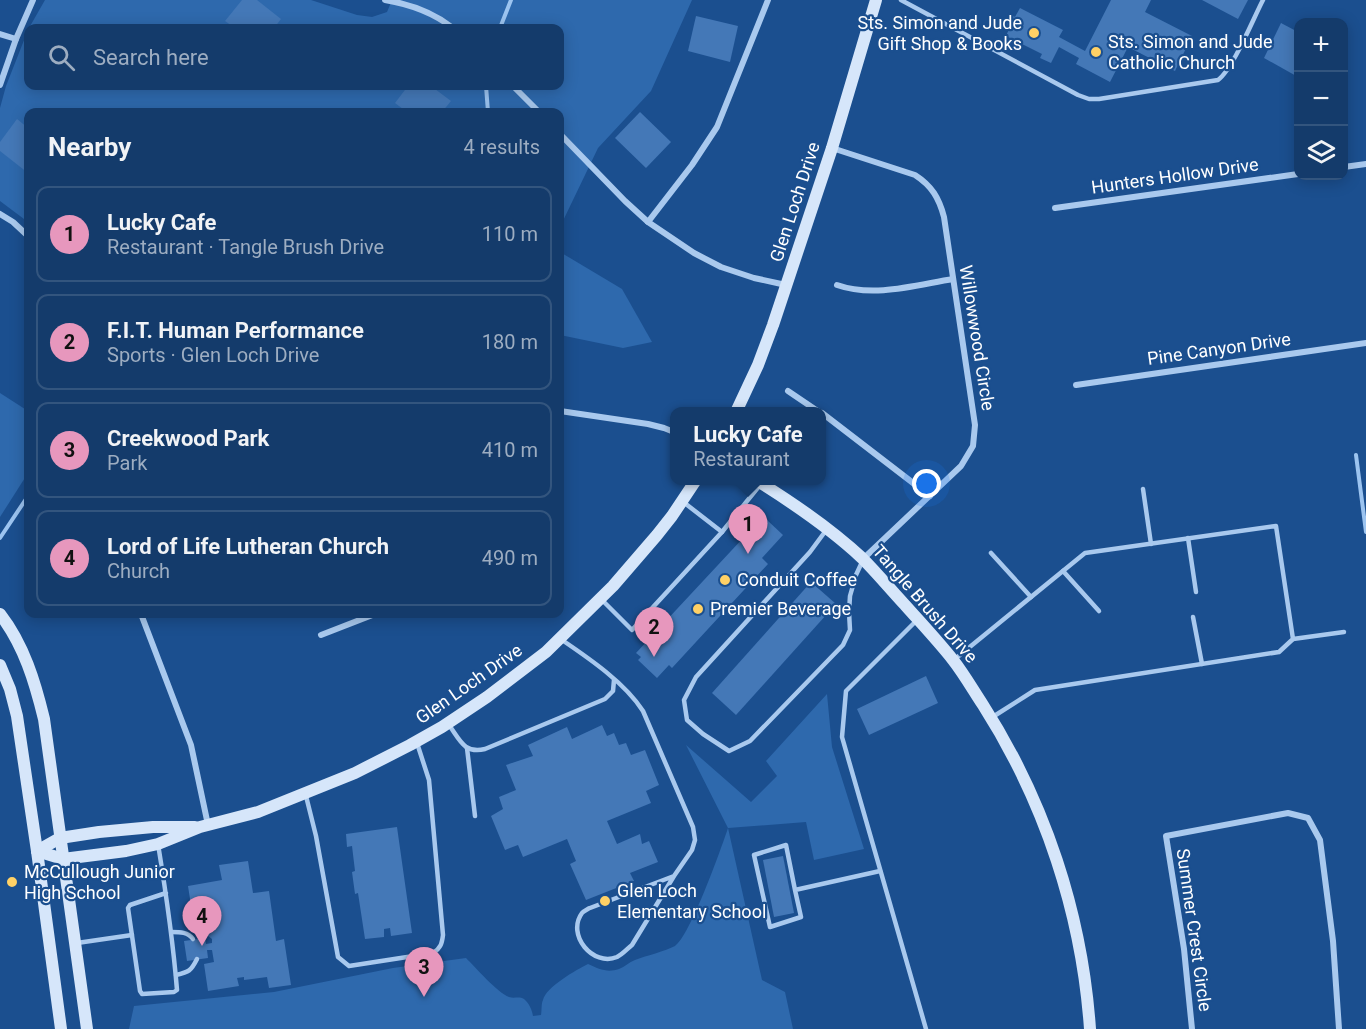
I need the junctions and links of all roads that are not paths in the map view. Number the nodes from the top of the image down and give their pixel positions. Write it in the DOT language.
graph roads {
  1 [pos="33,0"];
  2 [pos="386,0"];
  3 [pos="768,0"];
  4 [pos="876,0"];
  5 [pos="901,0"];
  6 [pos="1263,0"];
  7 [pos="446,24"];
  8 [pos="0,34"];
  9 [pos="16,39"];
  10 [pos="0,85"];
  11 [pos="517,90"];
  12 [pos="535,108"];
  13 [pos="564,138"];
  14 [pos="832,148"];
  15 [pos="1366,164"];
  16 [pos="1348,166"];
  17 [pos="1294,175"];
  18 [pos="1055,208"];
  19 [pos="0,214"];
  20 [pos="648,222"];
  21 [pos="24,232"];
  22 [pos="953,279"];
  23 [pos="786,285"];
  24 [pos="837,285"];
  25 [pos="1366,343"];
  26 [pos="1076,385"];
  27 [pos="788,391"];
  28 [pos="738,407"];
  29 [pos="812,407"];
  30 [pos="564,412"];
  31 [pos="826,417"];
  32 [pos="670,430"];
  33 [pos="693,485"];
  34 [pos="756,485"];
  35 [pos="763,485"];
  36 [pos="1143,489"];
  37 [pos="930,496"];
  38 [pos="682,501"];
  39 [pos="827,529"];
  40 [pos="722,532"];
  41 [pos="1188,538"];
  42 [pos="1151,543"];
  43 [pos="991,553"];
  44 [pos="863,559"];
  45 [pos="1063,571"];
  46 [pos="1196,592"];
  47 [pos="1031,597"];
  48 [pos="600,598"];
  49 [pos="1099,611"];
  50 [pos="0,614"];
  51 [pos="1194,617"];
  52 [pos="143,618"];
  53 [pos="365,618"];
  54 [pos="918,619"];
  55 [pos="1344,632"];
  56 [pos="321,635"];
  57 [pos="560,638"];
  58 [pos="1293,639"];
  59 [pos="953,660"];
  60 [pos="1202,664"];
  61 [pos="0,665"];
  62 [pos="614,680"];
  63 [pos="991,718"];
  64 [pos="447,723"];
  65 [pos="416,742"];
  66 [pos="467,748"];
  67 [pos="305,793"];
  68 [pos="475,816"];
  69 [pos="204,826"];
  70 [pos="60,838"];
  71 [pos="158,844"];
  72 [pos="37,851"];
  73 [pos="63,859"];
  74 [pos="880,871"];
  75 [pos="674,876"];
  76 [pos="795,890"];
  77 [pos="166,893"];
  78 [pos="172,932"];
  79 [pos="132,935"];
  80 [pos="193,939"];
  81 [pos="75,944"];
  82 [pos="197,959"];
  83 [pos="176,975"];
  84 [pos="61,1029"];
  85 [pos="87,1029"];
  86 [pos="926,1029"];
  87 [pos="1090,1029"];
  88 [pos="1192,1029"];
  89 [pos="1340,1029"];
  1 -- 9 [label="street"];
  2 -- 7 [label="street"];
  3 -- 20 [label="street"];
  4 -- 14 [label="street, Glen Loch Drive"];
  5 -- 6 [label="lane"];
  8 -- 9 [label="street"];
  9 -- 10 [label="street"];
  11 -- 12 [label="street"];
  13 -- 20 [label="street"];
  14 -- 22 [label="street, Willowwood Circle"];
  14 -- 23 [label="street, Glen Loch Drive"];
  15 -- 16 [label="street"];
  17 -- 18 [label="street, Hunters Hollow Drive"];
  19 -- 21 [label="street"];
  20 -- 23 [label="street"];
  22 -- 24 [label="street"];
  22 -- 37 [label="street, Willowwood Circle"];
  23 -- 28 [label="street, Glen Loch Drive"];
  25 -- 26 [label="street, Pine Canyon Drive"];
  27 -- 29 [label="street"];
  30 -- 32 [label="street"];
  31 -- 37 [label="street"];
  33 -- 38 [label="street, Glen Loch Drive"];
  34 -- 40 [label="lane"];
  35 -- 39 [label="street, Tangle Brush Drive"];
  36 -- 42 [label="lane"];
  37 -- 44 [label="street, Willowwood Circle"];
  38 -- 40 [label="lane"];
  38 -- 48 [label="street, Glen Loch Drive"];
  39 -- 44 [label="street, Tangle Brush Drive"];
  39 -- 44 [label="lane"];
  40 -- 48 [label="lane"];
  41 -- 42 [label="lane"];
  41 -- 46 [label="lane"];
  41 -- 58 [label="lane"];
  42 -- 45 [label="lane"];
  43 -- 47 [label="lane"];
  44 -- 54 [label="street, Tangle Brush Drive"];
  45 -- 47 [label="lane"];
  45 -- 49 [label="lane"];
  47 -- 59 [label="lane"];
  48 -- 57 [label="street, Glen Loch Drive"];
  50 -- 70 [label="street"];
  51 -- 60 [label="lane"];
  52 -- 69 [label="street"];
  53 -- 56 [label="street"];
  54 -- 59 [label="street, Tangle Brush Drive"];
  54 -- 74 [label="lane"];
  55 -- 58 [label="lane"];
  57 -- 62 [label="lane"];
  57 -- 64 [label="street, Glen Loch Drive"];
  58 -- 60 [label="lane"];
  59 -- 63 [label="street, Tangle Brush Drive"];
  60 -- 63 [label="lane"];
  61 -- 72 [label="street"];
  62 -- 66 [label="lane"];
  62 -- 75 [label="lane"];
  63 -- 87 [label="street, Tangle Brush Drive"];
  64 -- 65 [label="street, Glen Loch Drive"];
  64 -- 66 [label="lane"];
  65 -- 67 [label="street, Glen Loch Drive"];
  65 -- 67 [label="lane"];
  66 -- 68 [label="lane"];
  67 -- 69 [label="street, Glen Loch Drive"];
  69 -- 70 [label="street, Glen Loch Drive"];
  69 -- 71 [label="street, Glen Loch Drive"];
  70 -- 72 [label="street, Glen Loch Drive"];
  70 -- 73 [label="street"];
  71 -- 73 [label="street, Glen Loch Drive"];
  71 -- 77 [label="lane"];
  72 -- 73 [label="street, Glen Loch Drive"];
  72 -- 84 [label="street"];
  73 -- 81 [label="street"];
  74 -- 76 [label="lane"];
  74 -- 86 [label="lane"];
  75 -- 75 [label="lane"];
  76 -- 76 [label="lane"];
  77 -- 78 [label="lane"];
  77 -- 79 [label="lane"];
  78 -- 80 [label="lane"];
  78 -- 83 [label="lane"];
  79 -- 81 [label="lane"];
  79 -- 83 [label="lane"];
  81 -- 85 [label="street"];
  82 -- 83 [label="lane"];
  88 -- 89 [label="street, Summer Crest Circle"];
}
